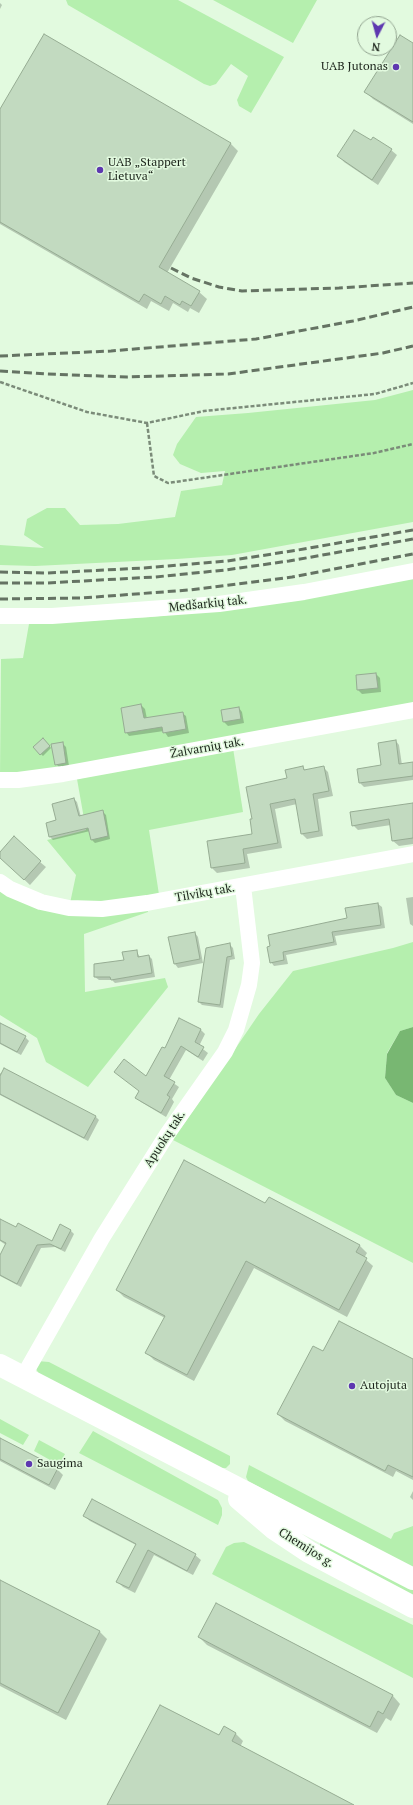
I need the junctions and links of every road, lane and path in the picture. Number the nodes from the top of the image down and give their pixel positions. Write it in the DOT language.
graph roads {
  1 [pos="0,382"];
  2 [pos="413,383"];
  3 [pos="147,423"];
  4 [pos="413,444"];
  5 [pos="413,572"];
  6 [pos="0,616"];
  7 [pos="413,710"];
  8 [pos="0,780"];
  9 [pos="413,854"];
  10 [pos="0,882"];
  11 [pos="243,886"];
  12 [pos="0,1365"];
  13 [pos="23,1377"];
  14 [pos="209,1474"];
  15 [pos="413,1579"];
  16 [pos="413,1607"];
  1 -- 3 [label="path"];
  2 -- 3 [label="path"];
  3 -- 4 [label="path"];
  5 -- 6 [label="street, Medšarkių tak."];
  7 -- 8 [label="street, Žalvarnių tak."];
  9 -- 11 [label="street, Tilvikų tak."];
  10 -- 11 [label="street, Tilvikų tak."];
  11 -- 13 [label="street, Apuokų tak."];
  12 -- 13 [label="main road, Chemijos g."];
  13 -- 14 [label="main road, Chemijos g."];
  14 -- 15 [label="main road, Chemijos g."];
  14 -- 16 [label="main road, Chemijos g."];
}
